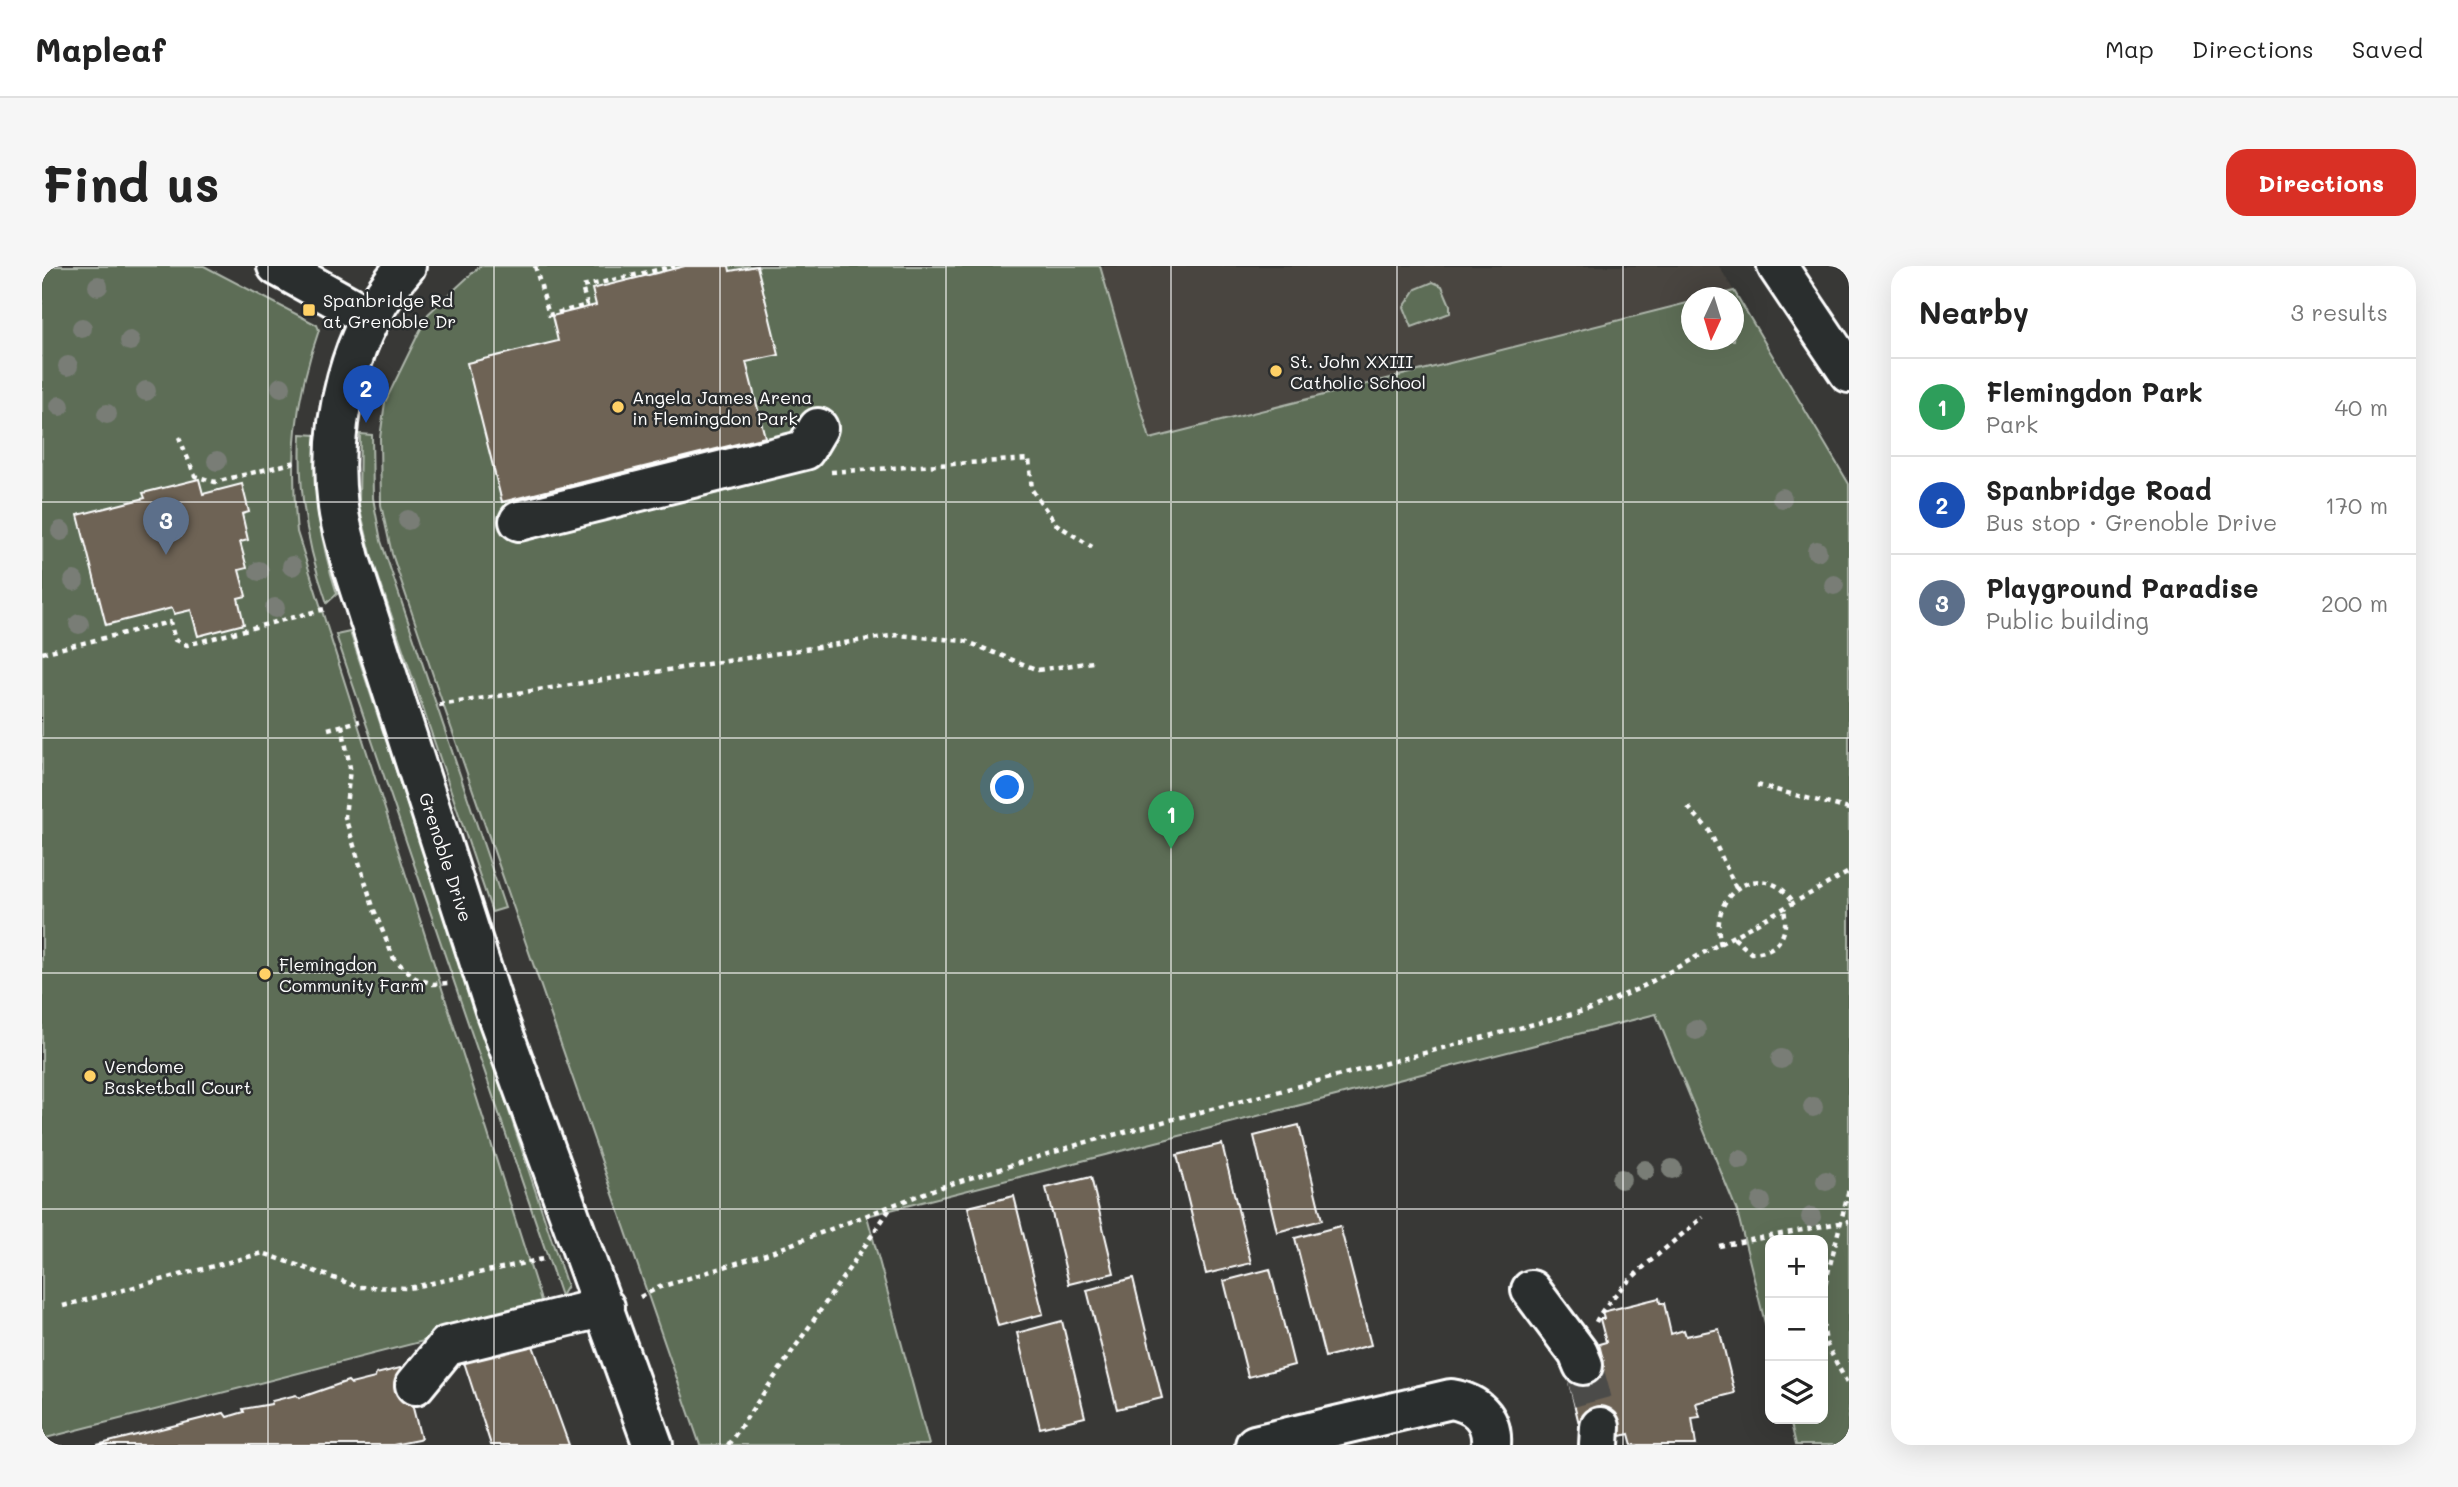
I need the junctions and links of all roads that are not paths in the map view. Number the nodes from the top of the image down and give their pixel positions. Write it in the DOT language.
graph roads {
  1 [pos="277,266"];
  2 [pos="406,266"];
  3 [pos="1777,266"];
  4 [pos="369,317"];
  5 [pos="1849,373"];
  6 [pos="811,439"];
  7 [pos="519,521"];
  8 [pos="1531,1290"];
  9 [pos="622,1302"];
  10 [pos="1581,1359"];
  11 [pos="415,1385"];
  12 [pos="653,1445"];
  13 [pos="1255,1445"];
  14 [pos="1491,1445"];
  1 -- 4 [label="street"];
  2 -- 4 [label="street, Grenoble Drive"];
  3 -- 5 [label="street"];
  4 -- 9 [label="street, Grenoble Drive"];
  6 -- 7 [label="street"];
  8 -- 10 [label="street"];
  9 -- 11 [label="street"];
  9 -- 12 [label="street, Grenoble Drive"];
  13 -- 14 [label="street"];
}
